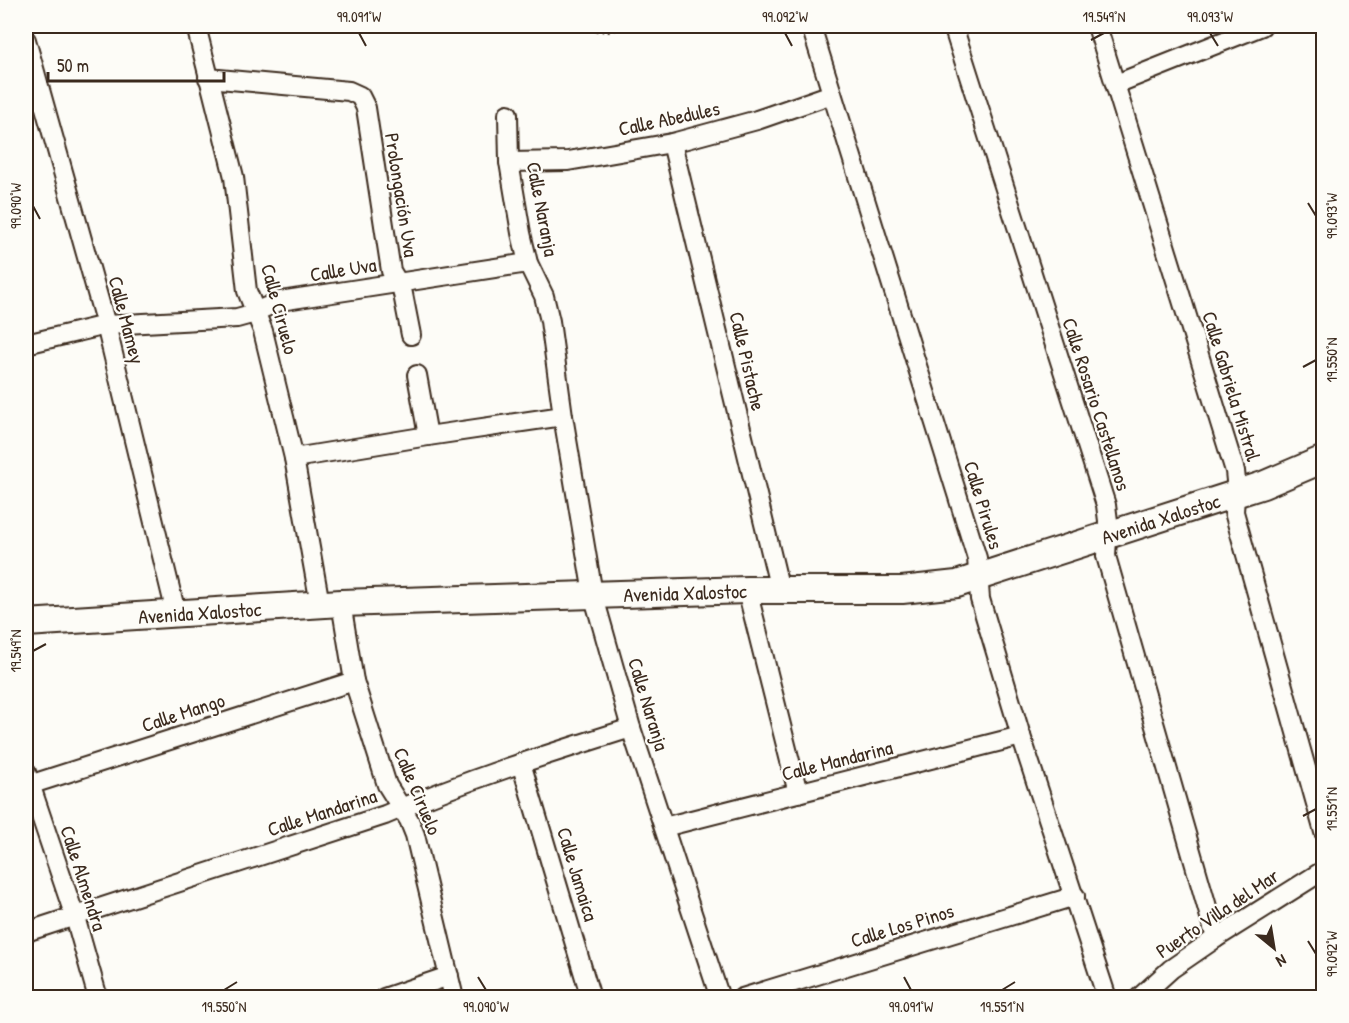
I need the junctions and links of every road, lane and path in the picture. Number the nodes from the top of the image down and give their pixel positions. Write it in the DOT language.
graph roads {
  1 [pos="196,26"];
  2 [pos="536,26"];
  3 [pos="630,26"];
  4 [pos="811,26"];
  5 [pos="953,26"];
  6 [pos="1097,26"];
  7 [pos="1262,26"];
  8 [pos="26,40"];
  9 [pos="208,78"];
  10 [pos="1116,84"];
  11 [pos="832,94"];
  12 [pos="508,114"];
  13 [pos="672,143"];
  14 [pos="509,162"];
  15 [pos="528,263"];
  16 [pos="398,283"];
  17 [pos="255,312"];
  18 [pos="106,325"];
  19 [pos="411,335"];
  20 [pos="26,344"];
  21 [pos="417,375"];
  22 [pos="563,416"];
  23 [pos="428,436"];
  24 [pos="294,458"];
  25 [pos="1323,459"];
  26 [pos="1235,494"];
  27 [pos="1107,535"];
  28 [pos="978,578"];
  29 [pos="747,590"];
  30 [pos="780,590"];
  31 [pos="593,594"];
  32 [pos="330,604"];
  33 [pos="177,613"];
  34 [pos="26,623"];
  35 [pos="354,681"];
  36 [pos="631,728"];
  37 [pos="1021,736"];
  38 [pos="521,763"];
  39 [pos="27,781"];
  40 [pos="798,794"];
  41 [pos="402,808"];
  42 [pos="664,827"];
  43 [pos="1323,832"];
  44 [pos="1323,870"];
  45 [pos="1075,896"];
  46 [pos="75,917"];
  47 [pos="26,932"];
  48 [pos="1216,938"];
  49 [pos="449,976"];
  50 [pos="98,998"];
  51 [pos="384,998"];
  52 [pos="454,998"];
  53 [pos="591,998"];
  54 [pos="720,998"];
  55 [pos="742,998"];
  56 [pos="1107,998"];
  57 [pos="1139,998"];
  1 -- 9 [label="street, Calle Ciruelo"];
  2 -- 3 [label="path"];
  4 -- 11 [label="street, Calle Pirules"];
  5 -- 27 [label="street, Calle Rosario Castellanos"];
  6 -- 10 [label="street, Calle Gabriela Mistral"];
  7 -- 10 [label="street"];
  8 -- 18 [label="street, Calle Mamey"];
  9 -- 16 [label="street, Prolongación Uva"];
  9 -- 17 [label="street, Calle Ciruelo"];
  10 -- 26 [label="street, Calle Gabriela Mistral"];
  11 -- 13 [label="street, Calle Abedules"];
  11 -- 28 [label="street, Calle Pirules"];
  12 -- 14 [label="street, Calle Naranja"];
  13 -- 14 [label="street, Calle Abedules"];
  13 -- 30 [label="street, Calle Pistache"];
  14 -- 15 [label="street, Calle Naranja"];
  15 -- 16 [label="street, Calle Uva"];
  15 -- 22 [label="street, Calle Naranja"];
  16 -- 17 [label="street, Calle Uva"];
  16 -- 19 [label="street, Prolongación Uva"];
  17 -- 18 [label="street, Calle Uva"];
  17 -- 24 [label="street, Calle Ciruelo"];
  18 -- 20 [label="street, Calle Uva"];
  18 -- 33 [label="street, Calle Mamey"];
  21 -- 23 [label="street"];
  22 -- 23 [label="street"];
  22 -- 31 [label="street, Calle Naranja"];
  23 -- 24 [label="street"];
  24 -- 32 [label="street, Calle Ciruelo"];
  25 -- 26 [label="street, Avenida Xalostoc"];
  26 -- 27 [label="street, Avenida Xalostoc"];
  26 -- 43 [label="street, Calle Gabriela Mistral"];
  27 -- 28 [label="street, Avenida Xalostoc"];
  27 -- 48 [label="street, Calle Rosario Castellanos"];
  28 -- 30 [label="street, Avenida Xalostoc"];
  28 -- 37 [label="street, Calle Pirules"];
  29 -- 30 [label="street, Avenida Xalostoc"];
  29 -- 31 [label="street, Avenida Xalostoc"];
  29 -- 40 [label="street"];
  31 -- 32 [label="street, Avenida Xalostoc"];
  31 -- 36 [label="street, Calle Naranja"];
  32 -- 33 [label="street, Avenida Xalostoc"];
  32 -- 35 [label="street, Calle Ciruelo"];
  33 -- 34 [label="street, Avenida Xalostoc"];
  35 -- 39 [label="street, Calle Mango"];
  35 -- 41 [label="street, Calle Ciruelo"];
  36 -- 38 [label="street, Calle Mandarina"];
  36 -- 42 [label="street, Calle Naranja"];
  37 -- 40 [label="street, Calle Mandarina"];
  37 -- 45 [label="street, Calle Pirules"];
  38 -- 41 [label="street, Calle Mandarina"];
  38 -- 53 [label="street, Calle Jamaica"];
  39 -- 46 [label="street, Calle Almendra"];
  40 -- 42 [label="street, Calle Mandarina"];
  41 -- 46 [label="street, Calle Mandarina"];
  41 -- 49 [label="street, Calle Ciruelo"];
  42 -- 54 [label="street, Calle Naranja"];
  44 -- 48 [label="street, Puerto Villa del Mar"];
  45 -- 55 [label="street, Calle Los Pinos"];
  45 -- 56 [label="street, Calle Pirules"];
  46 -- 47 [label="street, Calle Mandarina"];
  46 -- 50 [label="street, Calle Almendra"];
  48 -- 57 [label="street, Puerto Villa del Mar"];
  49 -- 51 [label="street"];
  49 -- 52 [label="street, Calle Ciruelo"];
}
